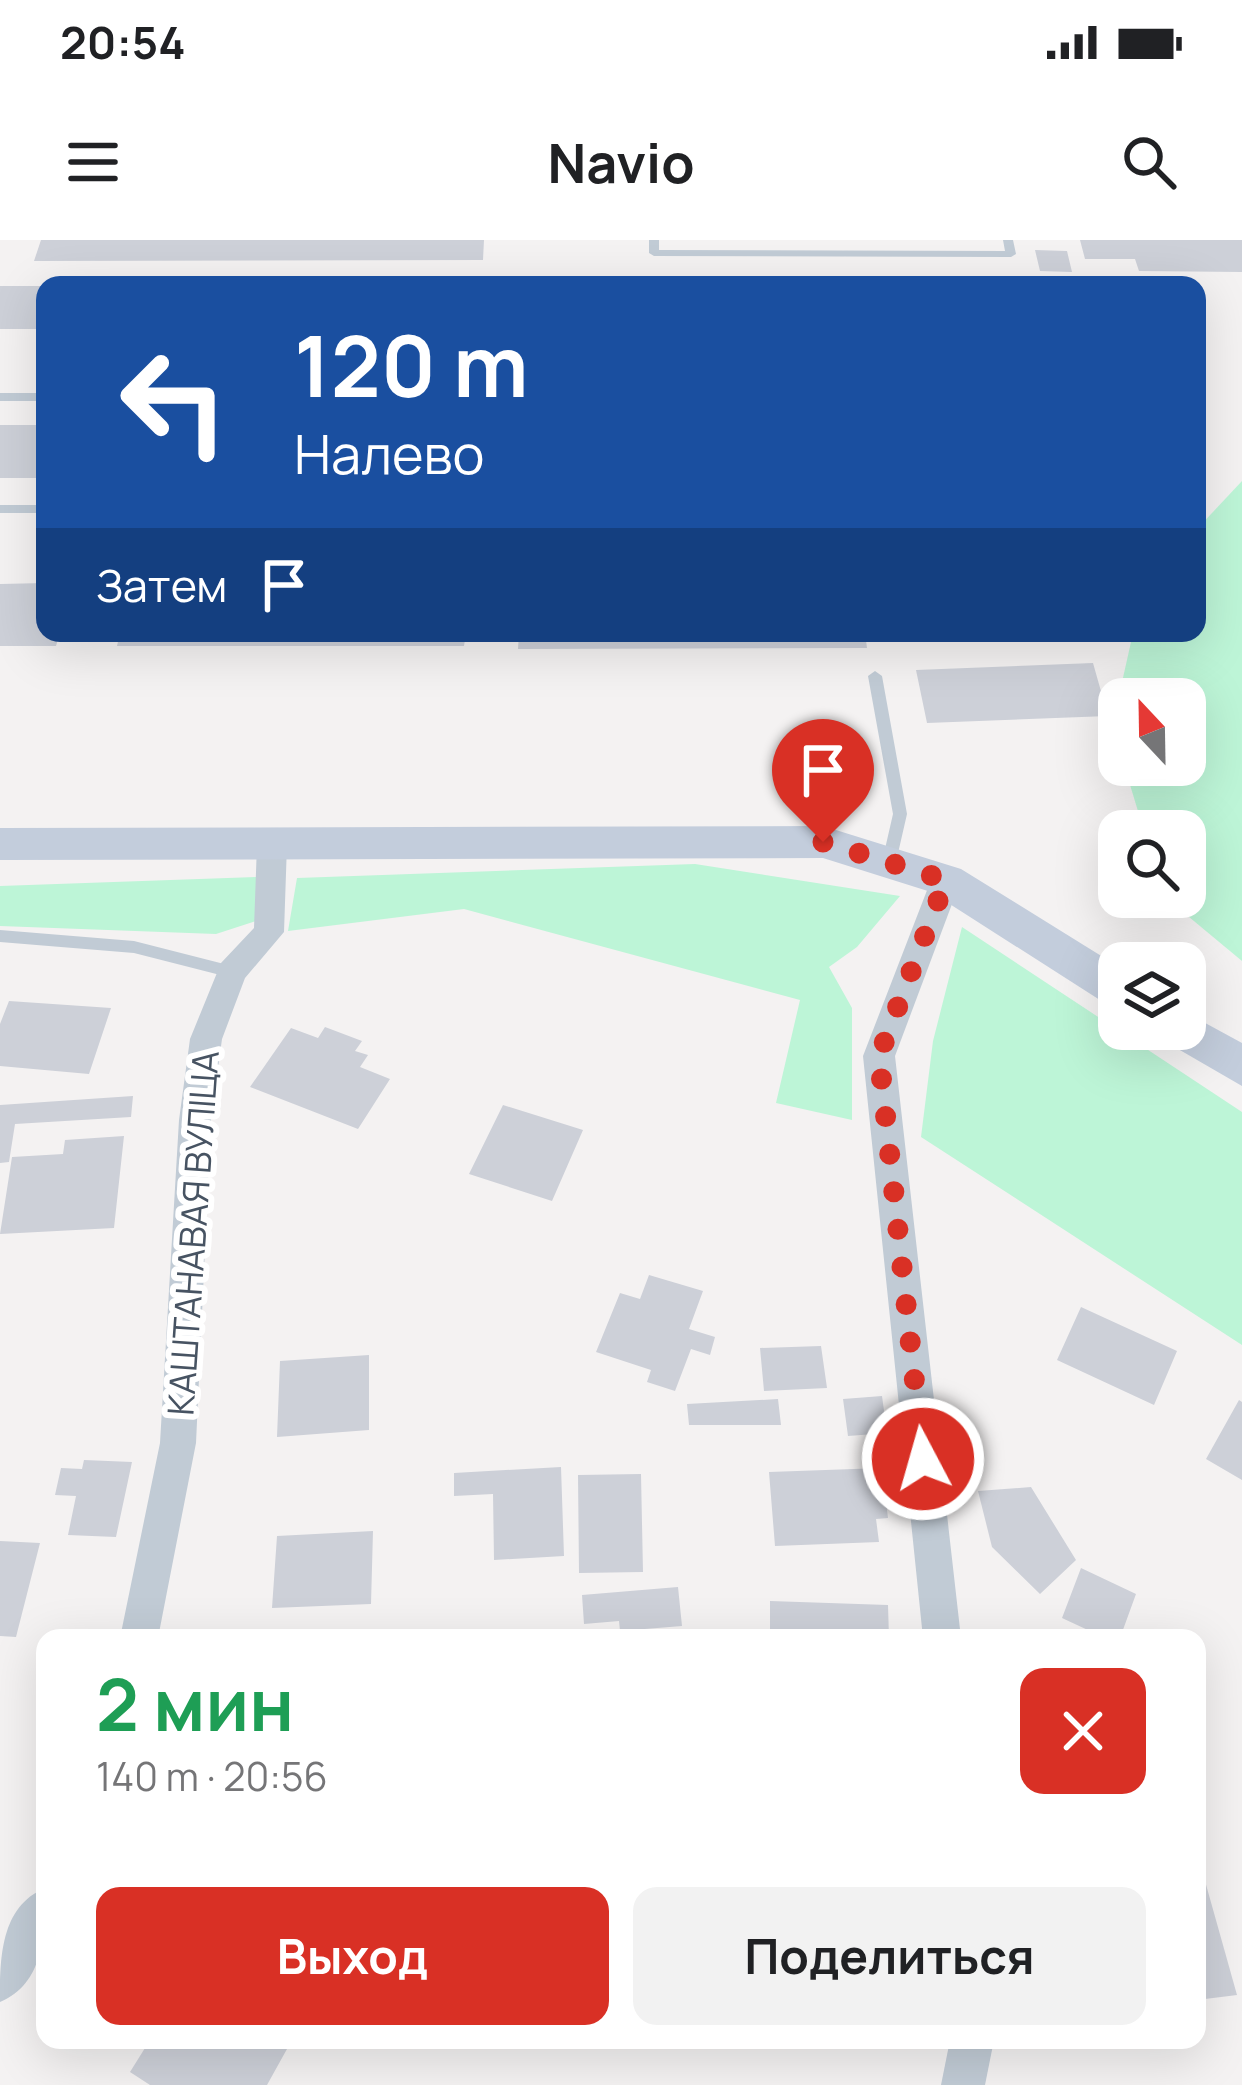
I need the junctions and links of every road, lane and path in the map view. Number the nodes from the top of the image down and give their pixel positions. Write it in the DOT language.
graph roads {
  1 [pos="654,240"];
  2 [pos="1008,240"];
  3 [pos="0,397"];
  4 [pos="36,397"];
  5 [pos="0,509"];
  6 [pos="36,509"];
  7 [pos="875,676"];
  8 [pos="0,844"];
  9 [pos="272,844"];
  10 [pos="889,862"];
  11 [pos="946,880"];
  12 [pos="0,936"];
  13 [pos="232,972"];
  14 [pos="1098,976"];
  15 [pos="1206,1044"];
  16 [pos="1242,1067"];
  17 [pos="141,1629"];
  18 [pos="941,1629"];
  19 [pos="36,1923"];
  20 [pos="0,1980"];
  21 [pos="970,2049"];
  22 [pos="963,2085"];
  1 -- 2 [label="lane"];
  3 -- 4 [label="lane"];
  5 -- 6 [label="lane"];
  7 -- 10 [label="lane"];
  8 -- 9 [label="main road"];
  9 -- 10 [label="main road"];
  9 -- 13 [label="street, КАШТАНАВАЯ ВУЛІЦА"];
  10 -- 11 [label="main road"];
  11 -- 14 [label="main road"];
  11 -- 18 [label="street"];
  12 -- 13 [label="lane"];
  13 -- 17 [label="street, КАШТАНАВАЯ ВУЛІЦА"];
  15 -- 16 [label="main road"];
  19 -- 20 [label="street"];
  21 -- 22 [label="street"];
}
